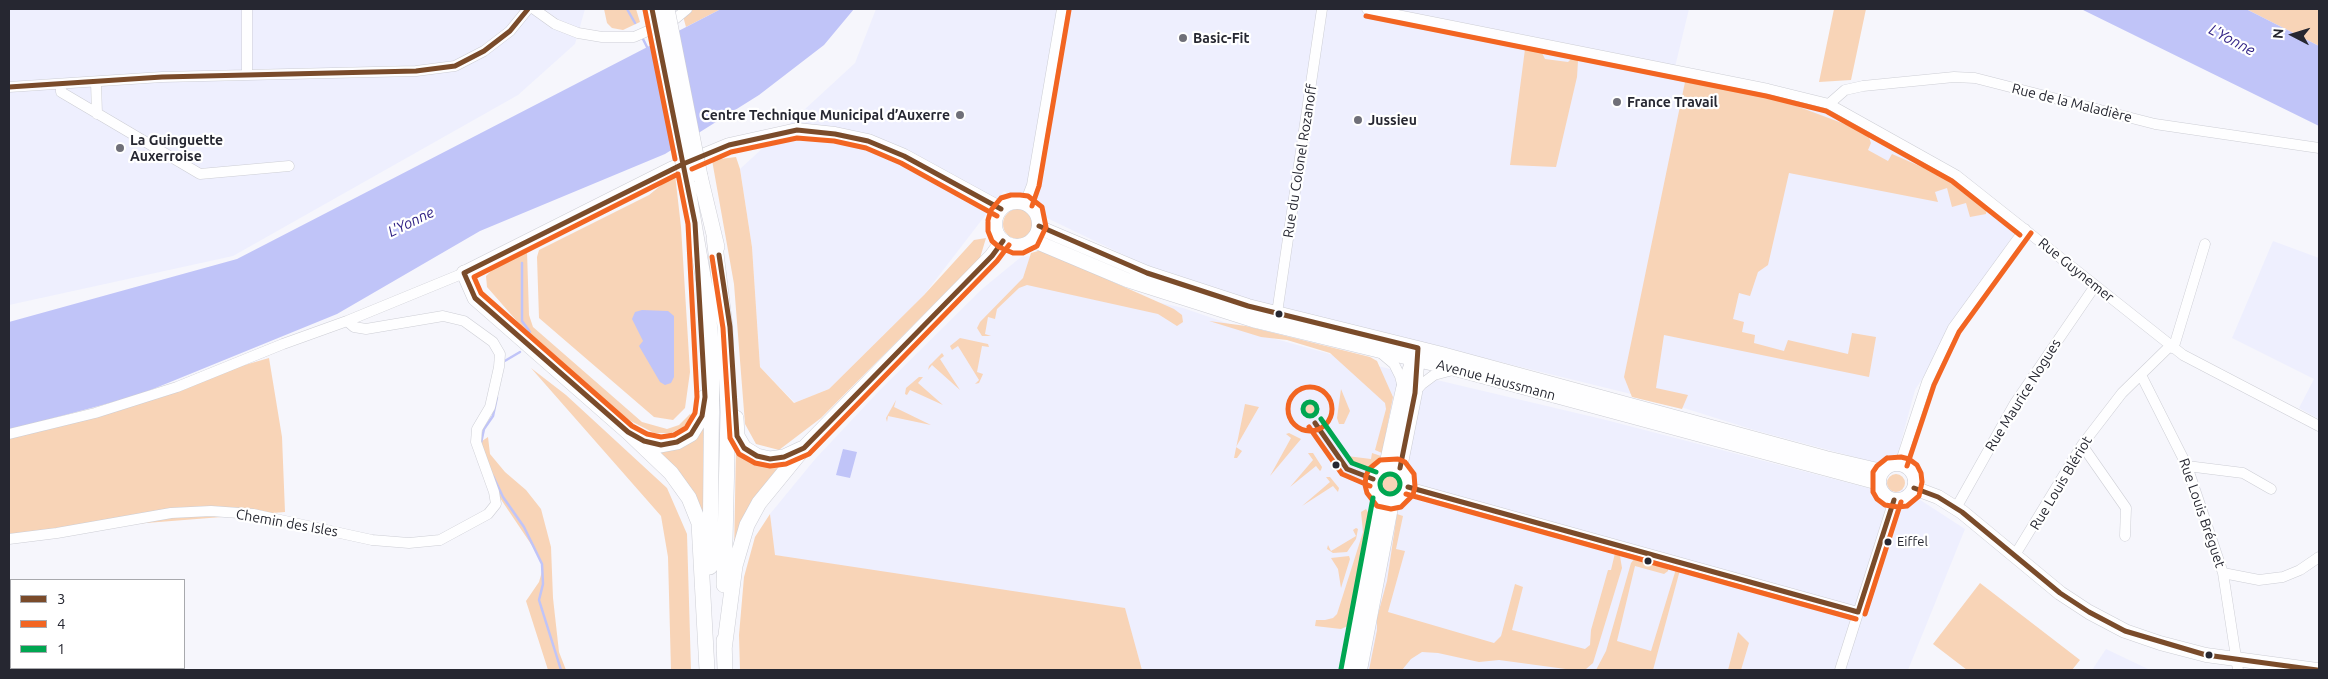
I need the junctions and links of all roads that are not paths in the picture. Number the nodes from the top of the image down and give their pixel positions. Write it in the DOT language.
graph roads {
  1 [pos="247,9"];
  2 [pos="528,9"];
  3 [pos="534,9"];
  4 [pos="652,9"];
  5 [pos="667,9"];
  6 [pos="688,9"];
  7 [pos="1062,9"];
  8 [pos="1322,9"];
  9 [pos="1367,9"];
  10 [pos="247,75"];
  11 [pos="96,82"];
  12 [pos="61,84"];
  13 [pos="9,87"];
  14 [pos="1829,104"];
  15 [pos="97,114"];
  16 [pos="2319,148"];
  17 [pos="290,166"];
  18 [pos="693,180"];
  19 [pos="1026,203"];
  20 [pos="1001,208"];
  21 [pos="695,223"];
  22 [pos="1039,226"];
  23 [pos="2025,229"];
  24 [pos="714,237"];
  25 [pos="1032,240"];
  26 [pos="1003,241"];
  27 [pos="2205,244"];
  28 [pos="464,273"];
  29 [pos="2094,286"];
  30 [pos="1277,313"];
  31 [pos="347,321"];
  32 [pos="2171,347"];
  33 [pos="1378,350"];
  34 [pos="1416,356"];
  35 [pos="1459,370"];
  36 [pos="2141,375"];
  37 [pos="1409,391"];
  38 [pos="2319,426"];
  39 [pos="628,432"];
  40 [pos="9,434"];
  41 [pos="2082,445"];
  42 [pos="804,448"];
  43 [pos="1900,464"];
  44 [pos="2188,466"];
  45 [pos="1393,467"];
  46 [pos="1881,477"];
  47 [pos="1408,487"];
  48 [pos="1914,488"];
  49 [pos="2271,489"];
  50 [pos="1386,500"];
  51 [pos="1894,500"];
  52 [pos="1956,508"];
  53 [pos="2126,536"];
  54 [pos="9,539"];
  55 [pos="2015,555"];
  56 [pos="2319,557"];
  57 [pos="2223,573"];
  58 [pos="1858,612"];
  59 [pos="724,650"];
  60 [pos="2237,665"];
  61 [pos="707,670"];
  62 [pos="725,670"];
  63 [pos="1348,670"];
  64 [pos="1360,670"];
  65 [pos="1840,670"];
  66 [pos="2317,670"];
  1 -- 10 [label="street"];
  2 -- 10 [label="street"];
  3 -- 6 [label="street"];
  4 -- 18 [label="main road, bridge"];
  5 -- 18 [label="main road, bridge"];
  7 -- 19 [label="street"];
  8 -- 30 [label="street, Rue du Colonel Rozanoff"];
  9 -- 14 [label="street, Rue Guynemer"];
  10 -- 11 [label="street"];
  11 -- 12 [label="street"];
  11 -- 15 [label="street"];
  12 -- 13 [label="street"];
  12 -- 15 [label="street"];
  14 -- 16 [label="street, Rue de la Maladière"];
  14 -- 23 [label="street, Rue Guynemer"];
  15 -- 17 [label="street"];
  18 -- 21 [label="main road"];
  18 -- 24 [label="main road"];
  19 -- 20 [label="street"];
  19 -- 22 [label="street"];
  20 -- 26 [label="street"];
  20 -- 28 [label="street"];
  21 -- 39 [label="main road"];
  21 -- 61 [label="main road"];
  22 -- 25 [label="street"];
  22 -- 30 [label="street, Avenue Haussmann"];
  23 -- 29 [label="street, Rue Guynemer"];
  23 -- 43 [label="street"];
  24 -- 42 [label="main road"];
  24 -- 59 [label="main road"];
  25 -- 26 [label="street"];
  25 -- 33 [label="street, Avenue Haussmann"];
  26 -- 42 [label="main road"];
  27 -- 32 [label="street"];
  28 -- 31 [label="street"];
  28 -- 39 [label="main road"];
  29 -- 32 [label="street, Rue Guynemer"];
  29 -- 52 [label="street, Rue Maurice Nogues"];
  30 -- 34 [label="street, Avenue Haussmann"];
  31 -- 40 [label="street"];
  31 -- 54 [label="street, Chemin des Isles"];
  32 -- 36 [label="street, Rue Louis Blériot"];
  32 -- 38 [label="street, Rue Guynemer"];
  33 -- 34 [label="street, Avenue Haussmann"];
  33 -- 37 [label="street"];
  34 -- 35 [label="street, Avenue Haussmann"];
  34 -- 37 [label="street"];
  34 -- 46 [label="street, Avenue Haussmann"];
  35 -- 37 [label="street"];
  35 -- 46 [label="street, Avenue Haussmann"];
  36 -- 41 [label="street, Rue Louis Blériot"];
  36 -- 44 [label="street, Rue Louis Bréguet"];
  37 -- 45 [label="street"];
  39 -- 61 [label="main road"];
  41 -- 53 [label="street"];
  41 -- 55 [label="street, Rue Louis Blériot"];
  42 -- 59 [label="main road"];
  43 -- 46 [label="street"];
  43 -- 48 [label="street"];
  44 -- 49 [label="street"];
  44 -- 57 [label="street, Rue Louis Bréguet"];
  45 -- 47 [label="street"];
  45 -- 50 [label="street"];
  46 -- 51 [label="street"];
  47 -- 50 [label="street"];
  47 -- 58 [label="street"];
  48 -- 51 [label="street"];
  48 -- 52 [label="street"];
  50 -- 63 [label="street"];
  50 -- 64 [label="street"];
  51 -- 58 [label="street"];
  52 -- 55 [label="street"];
  55 -- 60 [label="street"];
  56 -- 57 [label="street"];
  57 -- 60 [label="street, Rue Louis Bréguet"];
  58 -- 65 [label="street"];
  59 -- 62 [label="main road"];
  60 -- 66 [label="street"];
}
